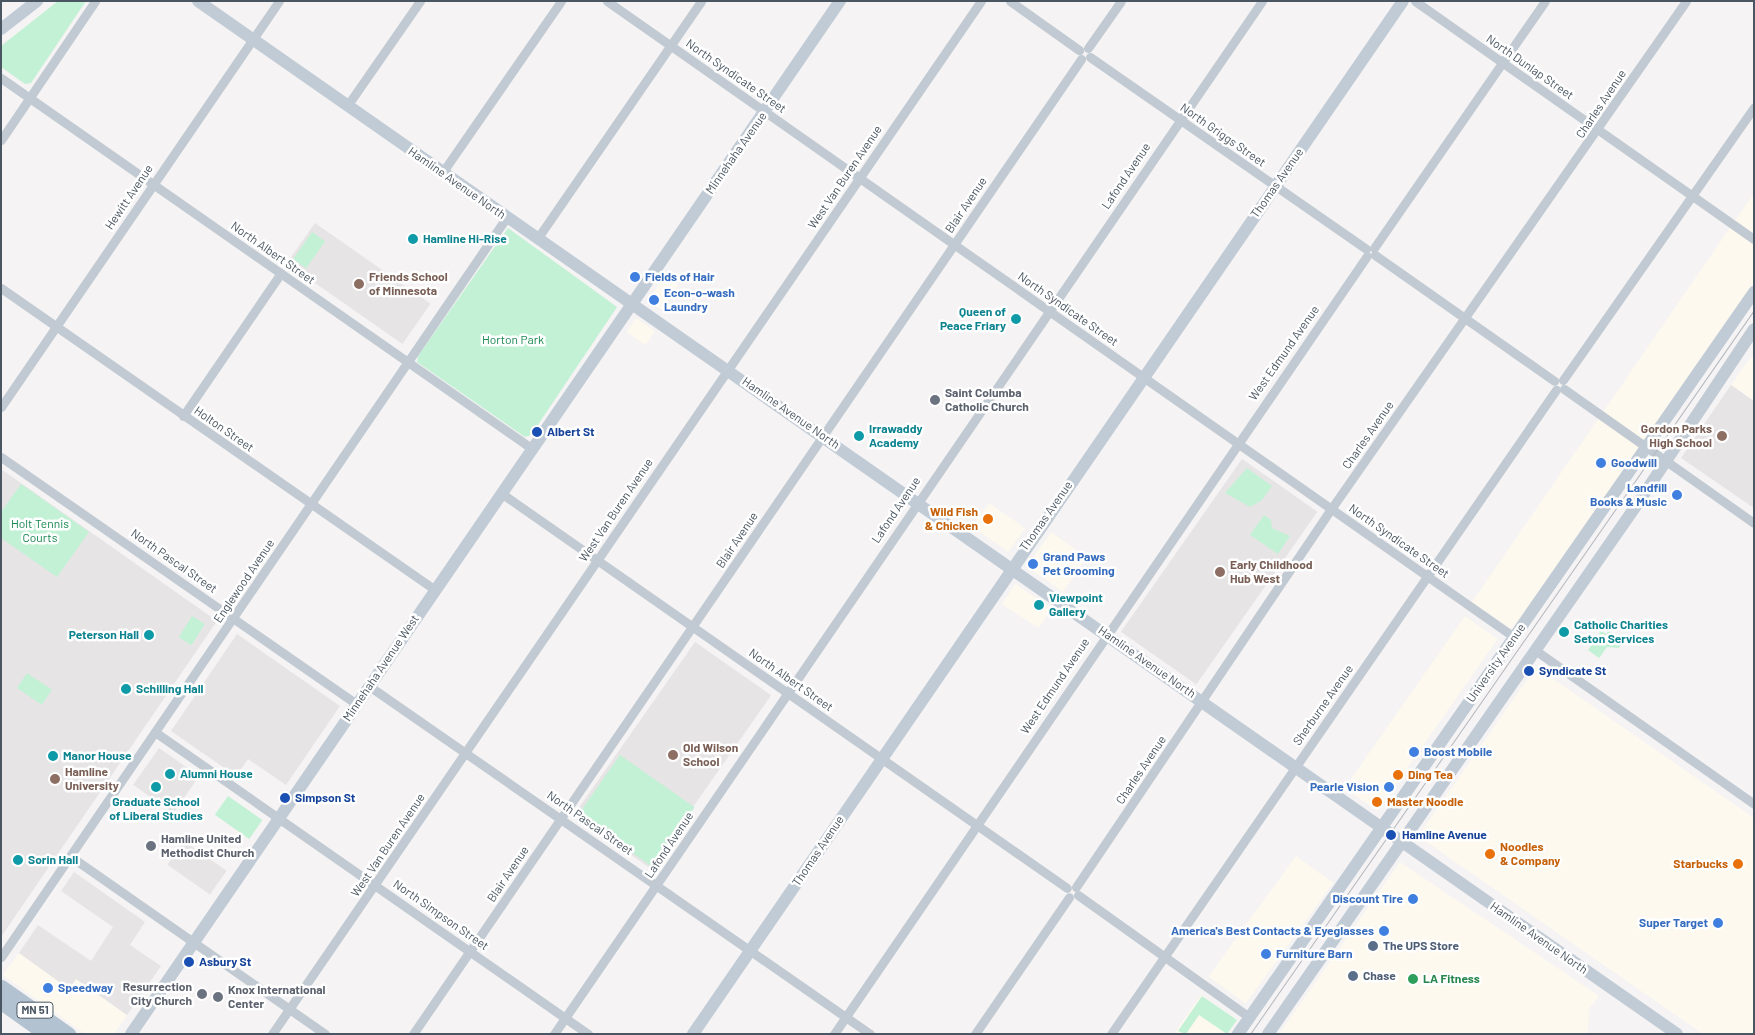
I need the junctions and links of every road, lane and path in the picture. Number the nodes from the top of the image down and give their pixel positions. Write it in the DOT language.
graph roads {
  1 [pos="37,1"];
  2 [pos="95,1"];
  3 [pos="198,1"];
  4 [pos="279,1"];
  5 [pos="420,1"];
  6 [pos="561,1"];
  7 [pos="607,1"];
  8 [pos="700,1"];
  9 [pos="840,1"];
  10 [pos="981,1"];
  11 [pos="1010,1"];
  12 [pos="1121,1"];
  13 [pos="1262,1"];
  14 [pos="1403,1"];
  15 [pos="1415,1"];
  16 [pos="1545,1"];
  17 [pos="1686,1"];
  18 [pos="1,29"];
  19 [pos="252,39"];
  20 [pos="670,46"];
  21 [pos="1084,54"];
  22 [pos="1503,63"];
  23 [pos="1,78"];
  24 [pos="30,98"];
  25 [pos="347,106"];
  26 [pos="1754,107"];
  27 [pos="764,111"];
  28 [pos="1180,120"];
  29 [pos="1599,129"];
  30 [pos="1,140"];
  31 [pos="442,173"];
  32 [pos="860,178"];
  33 [pos="152,184"];
  34 [pos="1274,186"];
  35 [pos="1693,195"];
  36 [pos="506,218"];
  37 [pos="1754,239"];
  38 [pos="537,240"];
  39 [pos="954,244"];
  40 [pos="1371,252"];
  41 [pos="281,273"];
  42 [pos="1,288"];
  43 [pos="1754,292"];
  44 [pos="631,304"];
  45 [pos="1048,311"];
  46 [pos="1466,319"];
  47 [pos="56,326"];
  48 [pos="1754,329"];
  49 [pos="408,362"];
  50 [pos="728,369"];
  51 [pos="1143,377"];
  52 [pos="1559,385"];
  53 [pos="1,407"];
  54 [pos="183,416"];
  55 [pos="823,435"];
  56 [pos="1237,443"];
  57 [pos="1646,446"];
  58 [pos="531,448"];
  59 [pos="1,457"];
  60 [pos="1667,460"];
  61 [pos="501,493"];
  62 [pos="917,501"];
  63 [pos="312,504"];
  64 [pos="1331,509"];
  65 [pos="1754,523"];
  66 [pos="597,560"];
  67 [pos="1011,567"];
  68 [pos="1426,576"];
  69 [pos="434,589"];
  70 [pos="234,618"];
  71 [pos="692,627"];
  72 [pos="1106,634"];
  73 [pos="1514,637"];
  74 [pos="1535,650"];
  75 [pos="369,686"];
  76 [pos="788,693"];
  77 [pos="1203,701"];
  78 [pos="356,704"];
  79 [pos="155,732"];
  80 [pos="467,752"];
  81 [pos="881,759"];
  82 [pos="1295,767"];
  83 [pos="1754,804"];
  84 [pos="278,818"];
  85 [pos="561,818"];
  86 [pos="975,825"];
  87 [pos="1381,828"];
  88 [pos="1402,843"];
  89 [pos="70,856"];
  90 [pos="375,885"];
  91 [pos="656,885"];
  92 [pos="1072,892"];
  93 [pos="193,942"];
  94 [pos="750,950"];
  95 [pos="470,951"];
  96 [pos="1,957"];
  97 [pos="1163,957"];
  98 [pos="1,987"];
  99 [pos="1,1002"];
  100 [pos="289,1009"];
  101 [pos="845,1016"];
  102 [pos="1249,1017"];
  103 [pos="565,1018"];
  104 [pos="1271,1033"];
  105 [pos="46,1034"];
  106 [pos="68,1034"];
  107 [pos="130,1034"];
  108 [pos="272,1034"];
  109 [pos="325,1034"];
  110 [pos="413,1034"];
  111 [pos="554,1034"];
  112 [pos="588,1034"];
  113 [pos="693,1034"];
  114 [pos="834,1034"];
  115 [pos="870,1034"];
  116 [pos="975,1034"];
  117 [pos="1111,1034"];
  118 [pos="1238,1034"];
  119 [pos="1677,1034"];
  1 -- 18 [label="street"];
  2 -- 24 [label="street"];
  3 -- 19 [label="street, Hamline Avenue North"];
  4 -- 19 [label="street, Hewitt Avenue"];
  5 -- 25 [label="street"];
  6 -- 31 [label="street"];
  7 -- 20 [label="street, North Syndicate Street"];
  8 -- 20 [label="street"];
  9 -- 27 [label="street, Minnehaha Avenue"];
  10 -- 32 [label="street, West Van Buren Avenue"];
  11 -- 21 [label="street, North Griggs Street"];
  12 -- 21 [label="street, Blair Avenue"];
  13 -- 28 [label="street, Lafond Avenue"];
  14 -- 34 [label="street, Thomas Avenue"];
  15 -- 22 [label="street, North Dunlap Street"];
  16 -- 22 [label="street, West Edmund Avenue"];
  17 -- 29 [label="street, Charles Avenue"];
  19 -- 25 [label="street, Hamline Avenue North"];
  19 -- 33 [label="street, Hewitt Avenue"];
  20 -- 27 [label="street, North Syndicate Street"];
  20 -- 38 [label="street"];
  21 -- 28 [label="street, North Griggs Street"];
  21 -- 39 [label="street, Blair Avenue"];
  22 -- 29 [label="street, North Dunlap Street"];
  22 -- 40 [label="street, West Edmund Avenue"];
  23 -- 24 [label="street, North Albert Street"];
  24 -- 30 [label="street"];
  24 -- 33 [label="street, North Albert Street"];
  25 -- 31 [label="street, Hamline Avenue North"];
  26 -- 35 [label="street, Sherburne Avenue"];
  27 -- 32 [label="street, North Syndicate Street"];
  27 -- 44 [label="street, Minnehaha Avenue"];
  28 -- 34 [label="street, North Griggs Street"];
  28 -- 45 [label="street, Lafond Avenue"];
  29 -- 35 [label="street, North Dunlap Street"];
  29 -- 46 [label="street, Charles Avenue"];
  31 -- 36 [label="street, Hamline Avenue North"];
  32 -- 39 [label="street, North Syndicate Street"];
  32 -- 50 [label="street, West Van Buren Avenue"];
  33 -- 41 [label="street, North Albert Street"];
  33 -- 47 [label="street, Hewitt Avenue"];
  34 -- 40 [label="street, North Griggs Street"];
  34 -- 51 [label="street, Thomas Avenue"];
  35 -- 37 [label="street, North Dunlap Street"];
  35 -- 52 [label="street, Sherburne Avenue"];
  36 -- 38 [label="street, Hamline Avenue North"];
  36 -- 49 [label="street, Englewood Avenue"];
  38 -- 44 [label="street, Hamline Avenue North"];
  39 -- 45 [label="street, North Syndicate Street"];
  39 -- 55 [label="street, Blair Avenue"];
  40 -- 46 [label="street, North Griggs Street"];
  40 -- 56 [label="street, West Edmund Avenue"];
  41 -- 49 [label="street, North Albert Street"];
  41 -- 54 [label="street"];
  42 -- 47 [label="street, Holton Street"];
  43 -- 57 [label="street, University Avenue"];
  44 -- 50 [label="street, Hamline Avenue North"];
  44 -- 58 [label="street, Minnehaha Avenue West"];
  45 -- 51 [label="street, North Syndicate Street"];
  45 -- 62 [label="street, Lafond Avenue"];
  46 -- 52 [label="street, North Griggs Street"];
  46 -- 64 [label="street, Charles Avenue"];
  47 -- 53 [label="street, Hewitt Avenue"];
  47 -- 54 [label="street, Holton Street"];
  48 -- 60 [label="street, University Avenue"];
  49 -- 58 [label="street, North Albert Street"];
  49 -- 63 [label="street, Englewood Avenue"];
  50 -- 55 [label="street, Hamline Avenue North"];
  50 -- 66 [label="street, West Van Buren Avenue"];
  51 -- 56 [label="street, North Syndicate Street"];
  51 -- 67 [label="street, Thomas Avenue"];
  52 -- 57 [label="street, North Griggs Street"];
  52 -- 68 [label="street, Sherburne Avenue"];
  54 -- 63 [label="street, Holton Street"];
  55 -- 62 [label="street, Hamline Avenue North"];
  55 -- 71 [label="street, Blair Avenue"];
  56 -- 64 [label="street, North Syndicate Street"];
  56 -- 72 [label="street, West Edmund Avenue"];
  57 -- 60 [label="street, North Griggs Street"];
  57 -- 73 [label="street, University Avenue"];
  58 -- 61 [label="street, Minnehaha Avenue West"];
  59 -- 70 [label="street, North Pascal Street"];
  60 -- 65 [label="street, North Griggs Street"];
  60 -- 74 [label="street, University Avenue"];
  61 -- 66 [label="street, North Albert Street"];
  61 -- 69 [label="street, Minnehaha Avenue West"];
  62 -- 67 [label="street, Hamline Avenue North"];
  62 -- 76 [label="street, Lafond Avenue"];
  63 -- 69 [label="street, Holton Street"];
  63 -- 70 [label="street, Englewood Avenue"];
  64 -- 68 [label="street, North Syndicate Street"];
  64 -- 77 [label="street, Charles Avenue"];
  66 -- 71 [label="street, North Albert Street"];
  66 -- 80 [label="street, West Van Buren Avenue"];
  67 -- 72 [label="street, Hamline Avenue North"];
  67 -- 81 [label="street, Thomas Avenue"];
  68 -- 73 [label="street, North Syndicate Street"];
  68 -- 82 [label="street, Sherburne Avenue"];
  69 -- 75 [label="street, Minnehaha Avenue West"];
  70 -- 78 [label="street, North Pascal Street"];
  70 -- 79 [label="street, Englewood Avenue"];
  71 -- 76 [label="street, North Albert Street"];
  71 -- 85 [label="street, Blair Avenue"];
  72 -- 77 [label="street, Hamline Avenue North"];
  72 -- 86 [label="street, West Edmund Avenue"];
  73 -- 87 [label="street, University Avenue"];
  74 -- 83 [label="street"];
  74 -- 88 [label="street, University Avenue"];
  75 -- 78 [label="street, Minnehaha Avenue West"];
  75 -- 80 [label="street, North Pascal Street"];
  76 -- 81 [label="street, North Albert Street"];
  76 -- 91 [label="street, Lafond Avenue"];
  77 -- 82 [label="street, Hamline Avenue North"];
  77 -- 92 [label="street, Charles Avenue"];
  78 -- 84 [label="street, Minnehaha Avenue West"];
  79 -- 84 [label="street, North Simpson Street"];
  79 -- 89 [label="street, Englewood Avenue"];
  80 -- 85 [label="street, North Pascal Street"];
  80 -- 90 [label="street, West Van Buren Avenue"];
  81 -- 86 [label="street, North Albert Street"];
  81 -- 94 [label="street, Thomas Avenue"];
  82 -- 87 [label="street, Hamline Avenue North"];
  82 -- 97 [label="street, Sherburne Avenue"];
  84 -- 90 [label="street, North Simpson Street"];
  84 -- 93 [label="street, Minnehaha Avenue West"];
  85 -- 91 [label="street, North Pascal Street"];
  85 -- 95 [label="street, Blair Avenue"];
  86 -- 92 [label="street, North Albert Street"];
  86 -- 101 [label="street, West Edmund Avenue"];
  87 -- 88 [label="street, Hamline Avenue North"];
  87 -- 102 [label="street, University Avenue"];
  88 -- 104 [label="street, University Avenue"];
  88 -- 119 [label="street, Hamline Avenue North"];
  89 -- 93 [label="street"];
  89 -- 96 [label="street, Englewood Avenue"];
  90 -- 95 [label="street, North Simpson Street"];
  90 -- 100 [label="street, West Van Buren Avenue"];
  91 -- 94 [label="street, North Pascal Street"];
  91 -- 103 [label="street, Lafond Avenue"];
  92 -- 97 [label="street, North Albert Street"];
  92 -- 116 [label="street, Charles Avenue"];
  93 -- 100 [label="street"];
  93 -- 107 [label="street, Minnehaha Avenue West"];
  94 -- 101 [label="street, North Pascal Street"];
  94 -- 113 [label="street, Thomas Avenue"];
  95 -- 103 [label="street, North Simpson Street"];
  95 -- 110 [label="street, Blair Avenue"];
  97 -- 102 [label="street, North Albert Street"];
  97 -- 117 [label="street, Sherburne Avenue"];
  98 -- 106 [label="main road, MN 51"];
  99 -- 105 [label="main road, MN 51"];
  100 -- 108 [label="street, West Van Buren Avenue"];
  100 -- 109 [label="street"];
  101 -- 114 [label="street, West Edmund Avenue"];
  101 -- 115 [label="street, North Pascal Street"];
  102 -- 118 [label="street, University Avenue"];
  103 -- 111 [label="street, Lafond Avenue"];
  103 -- 112 [label="street, North Simpson Street"];
}
